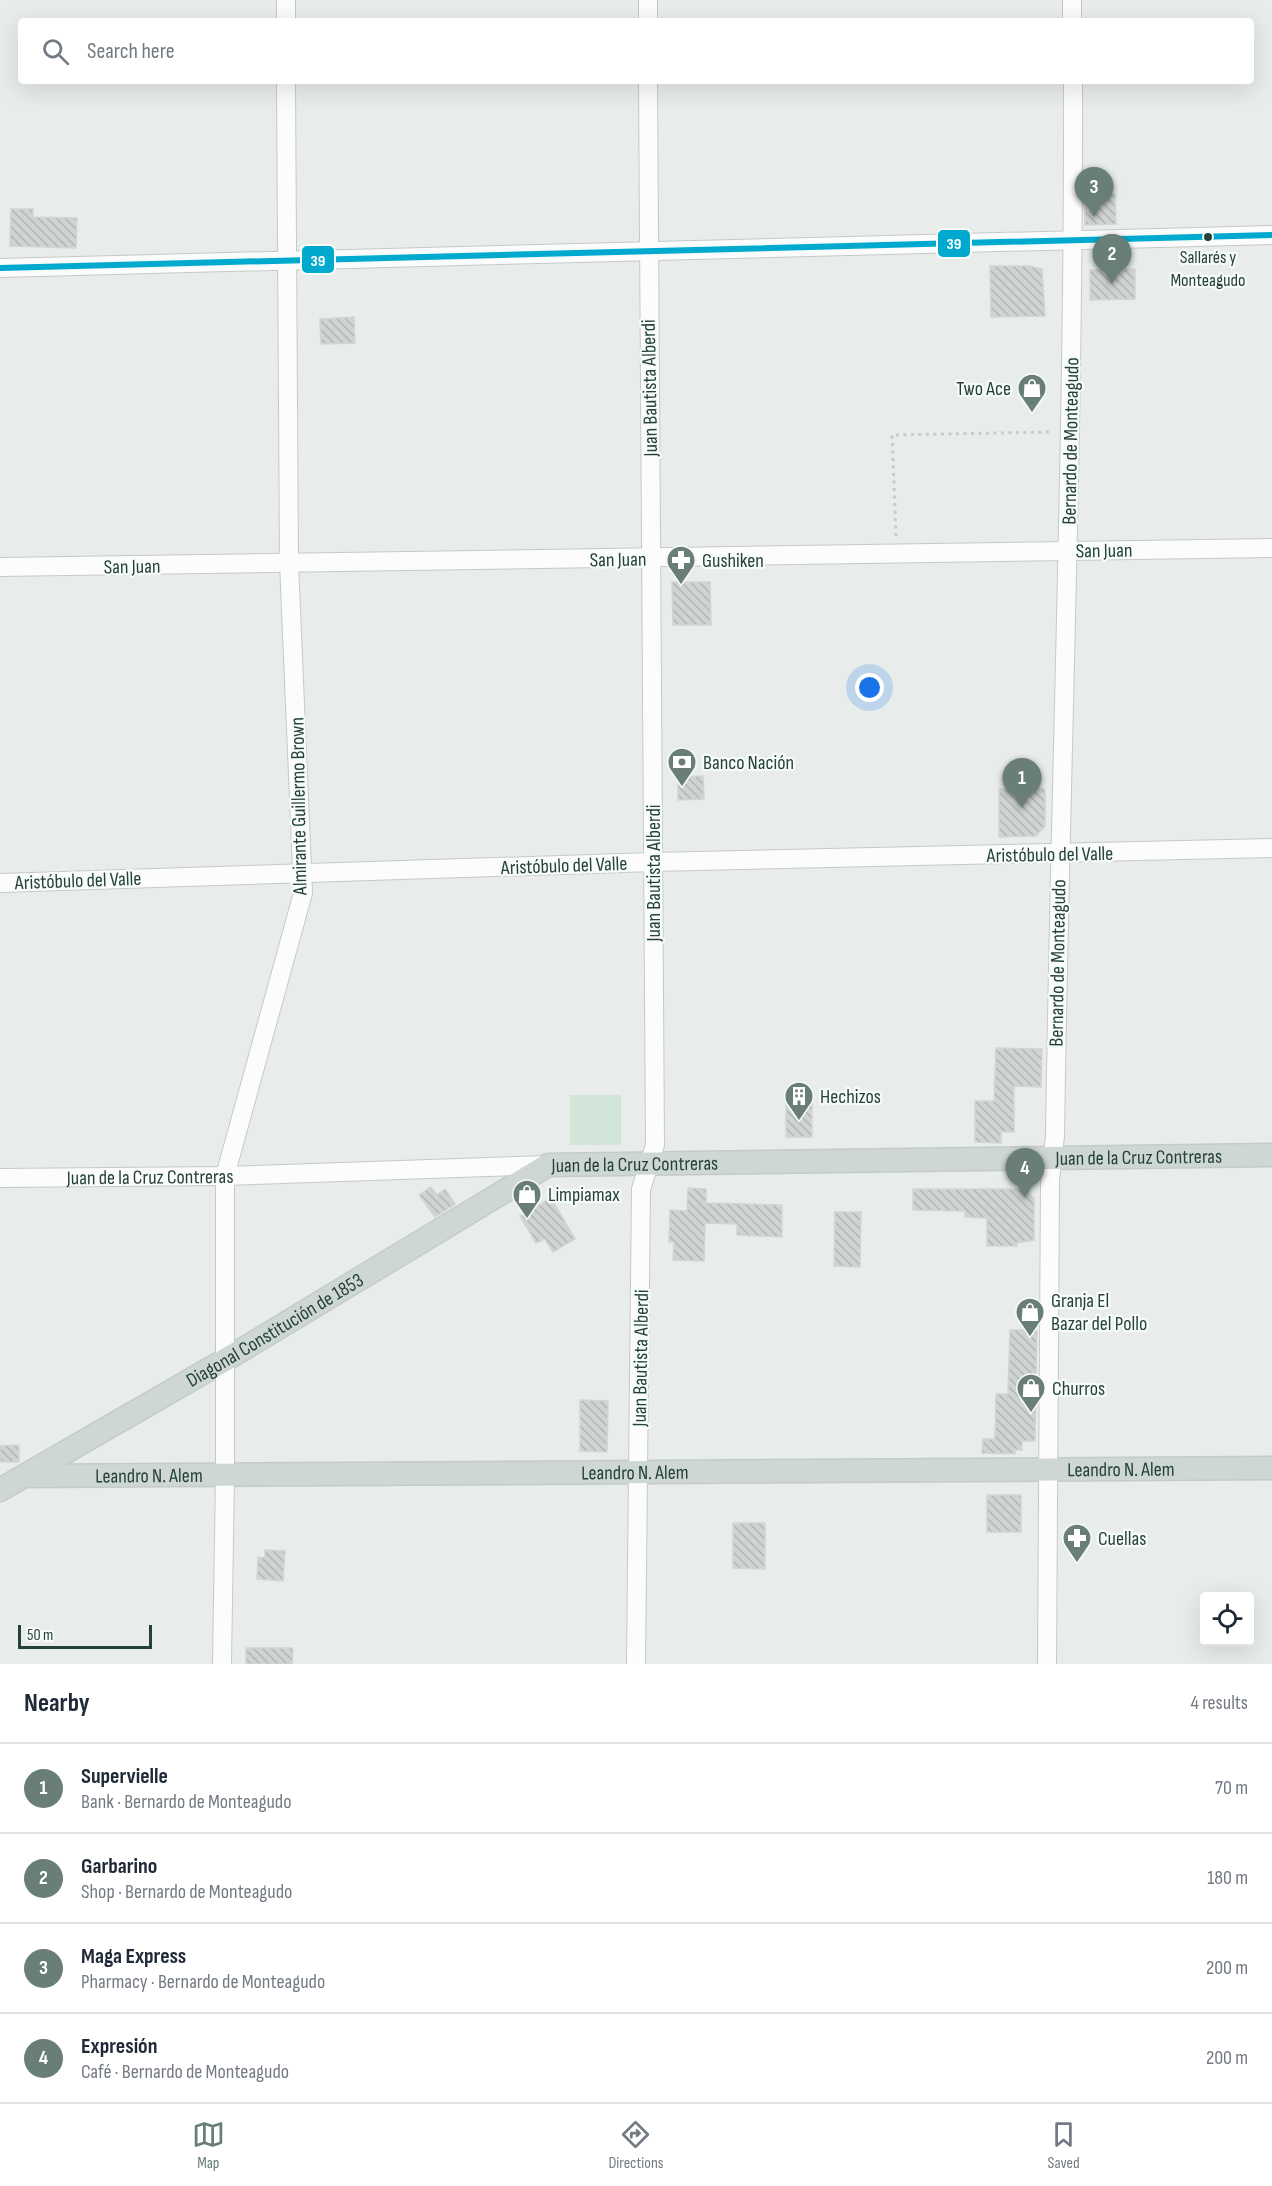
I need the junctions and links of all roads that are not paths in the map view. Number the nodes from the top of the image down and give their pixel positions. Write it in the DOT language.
graph roads {
  1 [pos="286,0"];
  2 [pos="648,0"];
  3 [pos="1072,0"];
  4 [pos="286,18"];
  5 [pos="648,18"];
  6 [pos="1072,18"];
  7 [pos="286,84"];
  8 [pos="648,84"];
  9 [pos="1073,84"];
  10 [pos="1272,235"];
  11 [pos="1073,239"];
  12 [pos="647,249"];
  13 [pos="288,261"];
  14 [pos="0,268"];
  15 [pos="1272,548"];
  16 [pos="1067,551"];
  17 [pos="651,559"];
  18 [pos="289,563"];
  19 [pos="0,567"];
  20 [pos="1272,848"];
  21 [pos="1059,855"];
  22 [pos="653,862"];
  23 [pos="303,873"];
  24 [pos="0,883"];
  25 [pos="1272,1155"];
  26 [pos="1053,1158"];
  27 [pos="649,1163"];
  28 [pos="548,1165"];
  29 [pos="225,1176"];
  30 [pos="0,1178"];
  31 [pos="225,1360"];
  32 [pos="1272,1468"];
  33 [pos="1049,1470"];
  34 [pos="639,1473"];
  35 [pos="225,1475"];
  36 [pos="0,1476"];
  37 [pos="23,1476"];
  38 [pos="0,1490"];
  39 [pos="222,1664"];
  40 [pos="636,1664"];
  41 [pos="1047,1664"];
  1 -- 4 [label="street"];
  2 -- 5 [label="street"];
  3 -- 6 [label="street"];
  7 -- 13 [label="street, Almirante Guillermo Brown"];
  8 -- 12 [label="street, Juan Bautista Alberdi"];
  9 -- 11 [label="street, Bernardo de Monteagudo"];
  10 -- 11 [label="street"];
  11 -- 12 [label="street"];
  11 -- 16 [label="street, Bernardo de Monteagudo"];
  12 -- 13 [label="street"];
  12 -- 17 [label="street, Juan Bautista Alberdi"];
  13 -- 14 [label="street"];
  13 -- 18 [label="street, Almirante Guillermo Brown"];
  15 -- 16 [label="street, San Juan"];
  16 -- 17 [label="street, San Juan"];
  16 -- 21 [label="street, Bernardo de Monteagudo"];
  17 -- 18 [label="street, San Juan"];
  17 -- 22 [label="street, Juan Bautista Alberdi"];
  18 -- 19 [label="street, San Juan"];
  18 -- 23 [label="street, Almirante Guillermo Brown"];
  20 -- 21 [label="street, Aristóbulo del Valle"];
  21 -- 22 [label="street, Aristóbulo del Valle"];
  21 -- 26 [label="street, Bernardo de Monteagudo"];
  22 -- 23 [label="street, Aristóbulo del Valle"];
  22 -- 27 [label="street, Juan Bautista Alberdi"];
  23 -- 24 [label="street, Aristóbulo del Valle"];
  23 -- 29 [label="street, Almirante Guillermo Brown"];
  25 -- 26 [label="main road, Juan de la Cruz Contreras"];
  26 -- 27 [label="main road, Juan de la Cruz Contreras"];
  26 -- 33 [label="street, Bernardo de Monteagudo"];
  27 -- 28 [label="main road, Juan de la Cruz Contreras"];
  27 -- 34 [label="street, Juan Bautista Alberdi"];
  28 -- 29 [label="street, Juan de la Cruz Contreras"];
  28 -- 31 [label="main road, Diagonal Constitución de 1853"];
  29 -- 30 [label="street, Juan de la Cruz Contreras"];
  29 -- 31 [label="street, Almirante Guillermo Brown"];
  31 -- 35 [label="street, Almirante Guillermo Brown"];
  31 -- 37 [label="main road, Diagonal Constitución de 1853"];
  32 -- 33 [label="main road, Leandro N. Alem"];
  33 -- 34 [label="main road, Leandro N. Alem"];
  33 -- 41 [label="street, Bernardo de Monteagudo"];
  34 -- 35 [label="main road, Leandro N. Alem"];
  34 -- 40 [label="street, Juan Bautista Alberdi"];
  35 -- 37 [label="main road, Leandro N. Alem"];
  35 -- 39 [label="street, Almirante Guillermo Brown"];
  36 -- 37 [label="street, Leandro N. Alem"];
  37 -- 38 [label="main road, Diagonal Constitución de 1853"];
}
